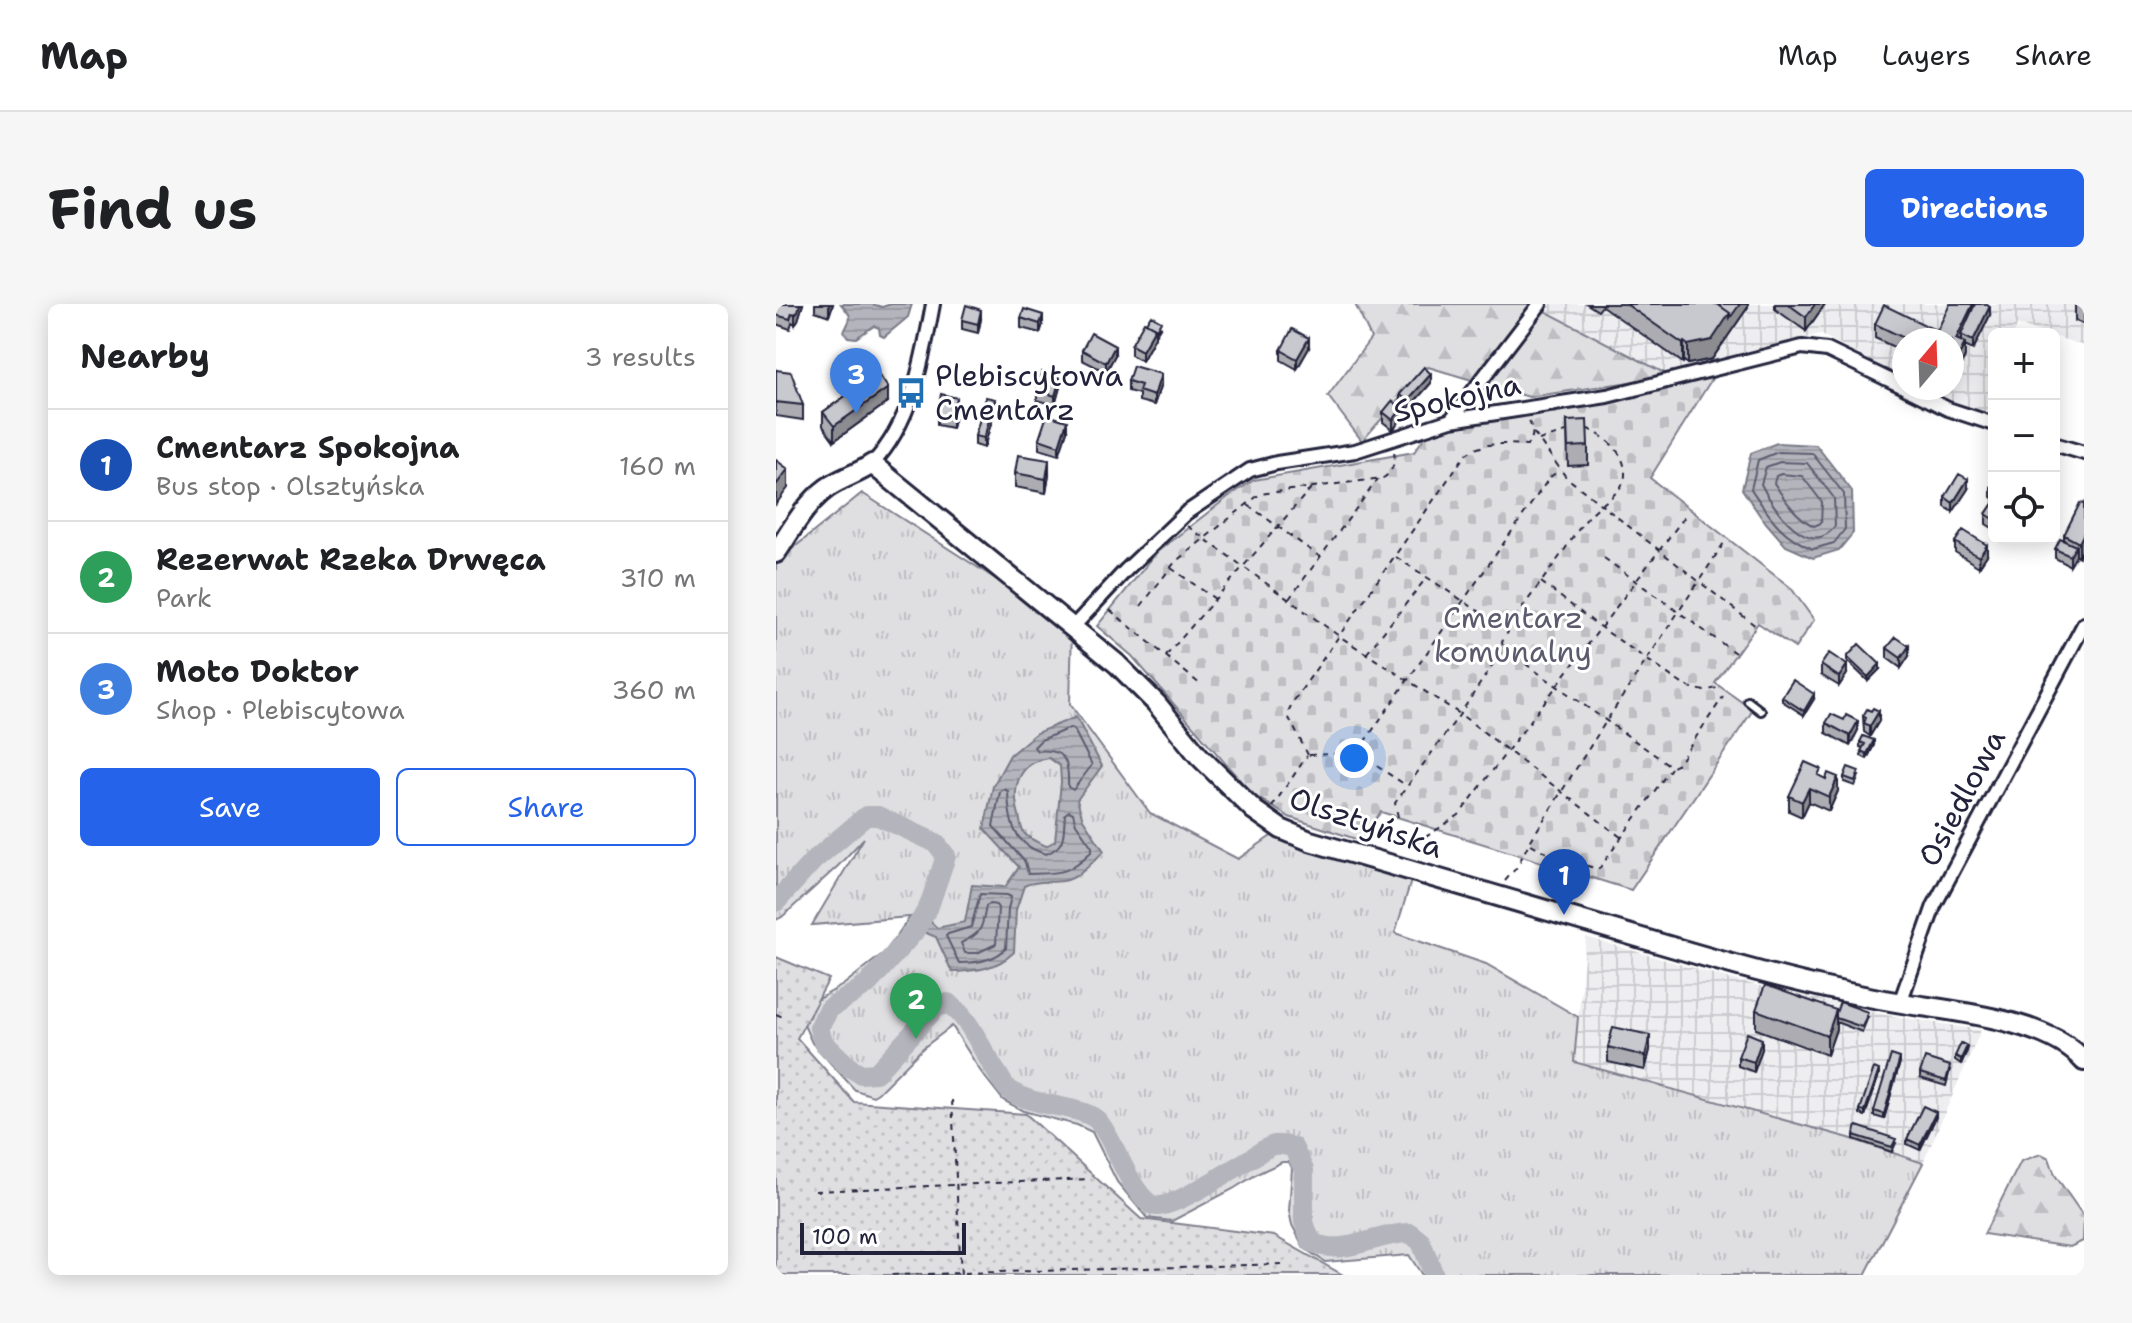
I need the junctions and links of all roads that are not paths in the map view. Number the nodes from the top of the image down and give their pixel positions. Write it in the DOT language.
graph roads {
  1 [pos="933,304"];
  2 [pos="1540,304"];
  3 [pos="1892,382"];
  4 [pos="1930,400"];
  5 [pos="1451,420"];
  6 [pos="1988,422"];
  7 [pos="2060,446"];
  8 [pos="2084,453"];
  9 [pos="872,464"];
  10 [pos="776,553"];
  11 [pos="2084,624"];
  12 [pos="1072,628"];
  13 [pos="1748,701"];
  14 [pos="1761,711"];
  15 [pos="1900,1003"];
  16 [pos="2084,1061"];
  1 -- 9 [label="street"];
  2 -- 5 [label="street"];
  3 -- 5 [label="street, Spokojna"];
  4 -- 6 [label="street, Spokojna"];
  5 -- 12 [label="street, Spokojna"];
  7 -- 8 [label="street"];
  9 -- 10 [label="street"];
  9 -- 12 [label="street, Olsztyńska"];
  11 -- 15 [label="street, Osiedlowa"];
  12 -- 15 [label="street, Olsztyńska"];
  13 -- 14 [label="lane"];
  15 -- 16 [label="street, Olsztyńska"];
}
